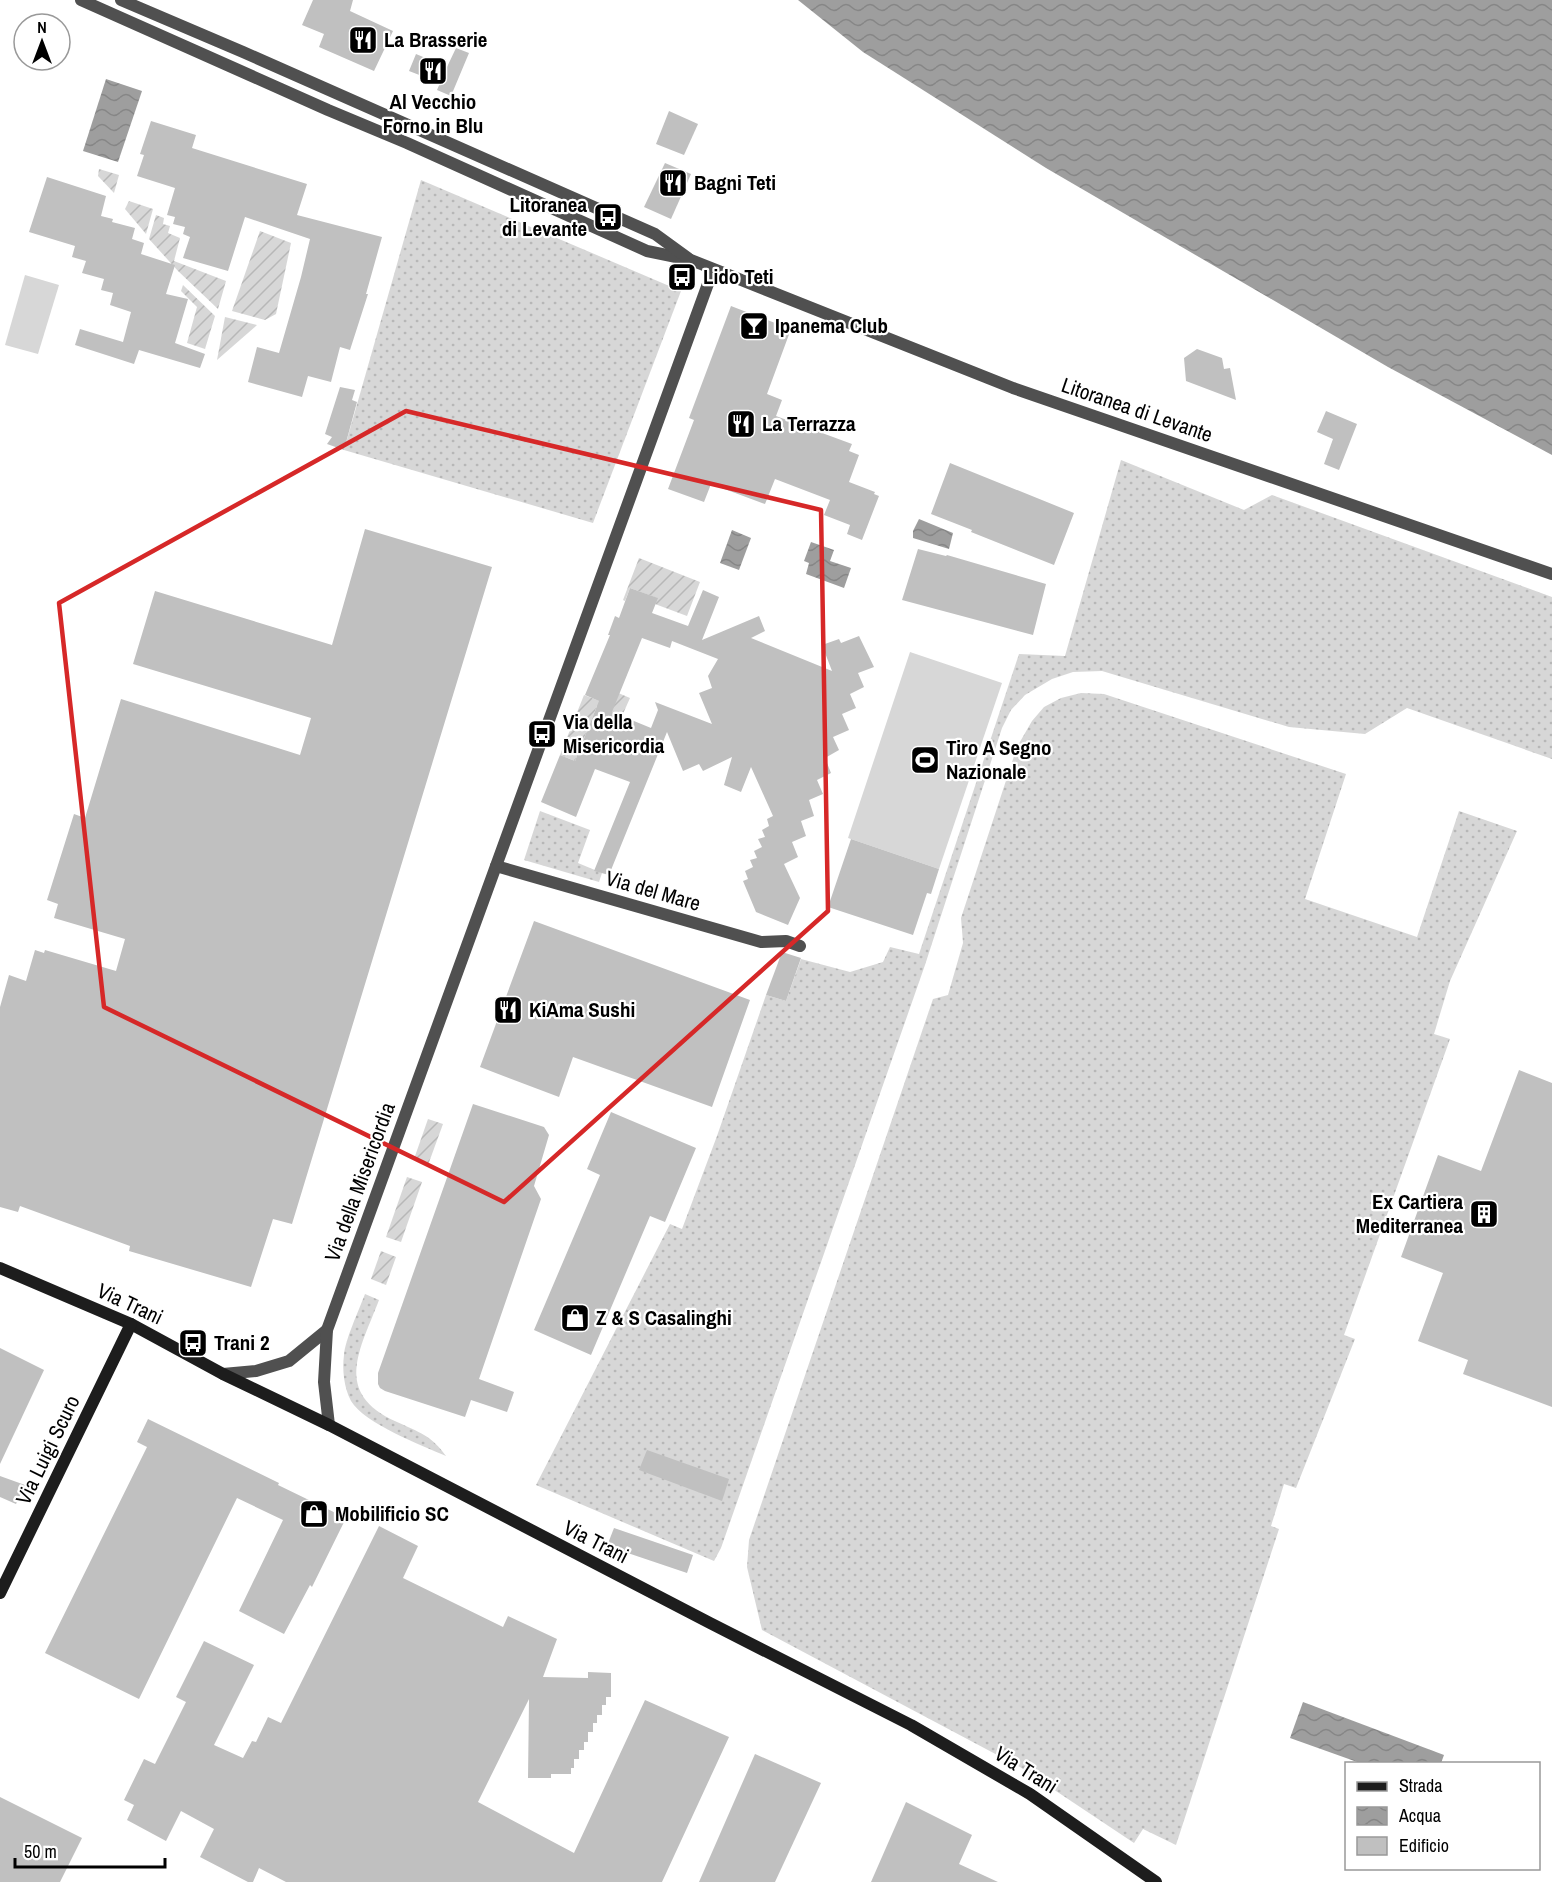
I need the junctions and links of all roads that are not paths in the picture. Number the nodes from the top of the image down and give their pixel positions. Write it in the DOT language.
graph roads {
  1 [pos="81,0"];
  2 [pos="121,0"];
  3 [pos="243,52"];
  4 [pos="236,69"];
  5 [pos="366,107"];
  6 [pos="359,123"];
  7 [pos="691,260"];
  8 [pos="713,270"];
  9 [pos="1552,573"];
  10 [pos="496,866"];
  11 [pos="800,946"];
  12 [pos="0,1268"];
  13 [pos="131,1324"];
  14 [pos="327,1330"];
  15 [pos="223,1374"];
  16 [pos="329,1425"];
  17 [pos="0,1593"];
  18 [pos="1156,1882"];
  1 -- 4 [label="street"];
  2 -- 3 [label="street"];
  3 -- 4 [label="street"];
  3 -- 5 [label="street"];
  4 -- 6 [label="street"];
  5 -- 6 [label="street"];
  5 -- 7 [label="street"];
  6 -- 7 [label="street"];
  7 -- 8 [label="street, Litoranea di Levante"];
  8 -- 9 [label="street, Litoranea di Levante"];
  8 -- 10 [label="street, Via della Misericordia"];
  10 -- 11 [label="street, Via del Mare"];
  10 -- 14 [label="street, Via della Misericordia"];
  12 -- 13 [label="main road, Via Trani"];
  13 -- 15 [label="main road, Via Trani"];
  13 -- 17 [label="main road, Via Luigi Scuro"];
  14 -- 15 [label="street"];
  14 -- 16 [label="street, Via della Misericordia"];
  15 -- 16 [label="main road, Via Trani"];
  16 -- 18 [label="main road, Via Trani"];
}
